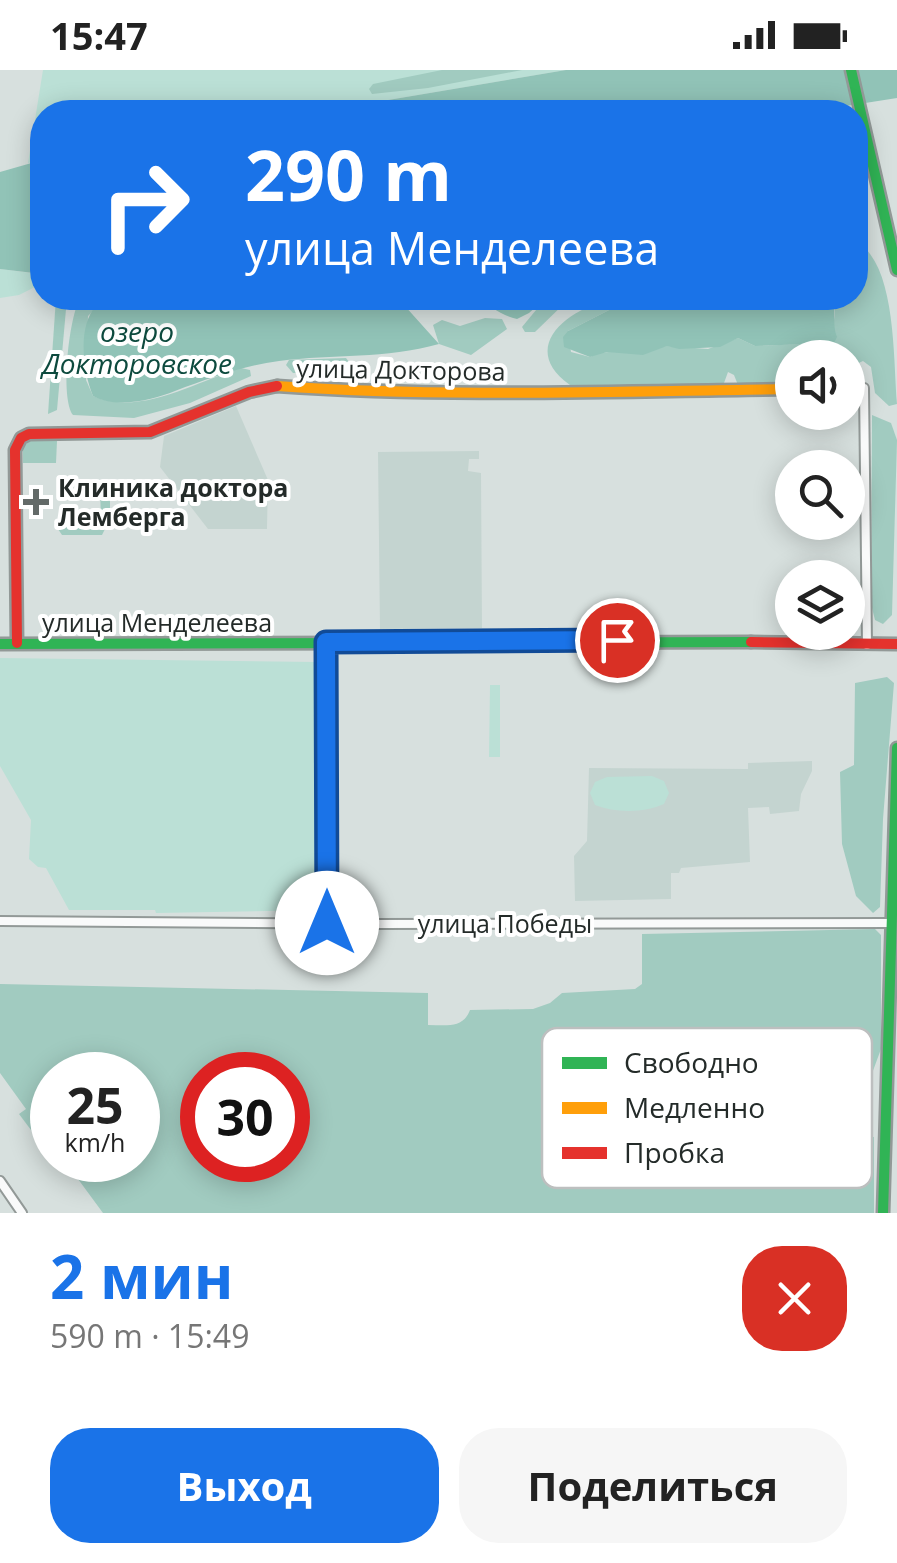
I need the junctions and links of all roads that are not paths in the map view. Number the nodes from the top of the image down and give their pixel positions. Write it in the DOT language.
graph roads {
  1 [pos="850,70"];
  2 [pos="857,100"];
  3 [pos="868,144"];
  4 [pos="897,270"];
  5 [pos="775,388"];
  6 [pos="864,430"];
  7 [pos="326,642"];
  8 [pos="17,643"];
  9 [pos="0,644"];
  10 [pos="897,644"];
  11 [pos="867,645"];
  12 [pos="897,748"];
  13 [pos="0,921"];
  14 [pos="327,923"];
  15 [pos="890,923"];
  16 [pos="0,1181"];
  17 [pos="22,1213"];
  18 [pos="883,1213"];
  1 -- 2 [label="street"];
  3 -- 4 [label="street"];
  5 -- 8 [label="street, улица Докторова"];
  6 -- 11 [label="street"];
  7 -- 8 [label="street, улица Менделеева"];
  7 -- 11 [label="street, улица Менделеева"];
  7 -- 14 [label="street"];
  8 -- 9 [label="street, улица Менделеева"];
  10 -- 11 [label="street, улица Менделеева"];
  12 -- 15 [label="street"];
  13 -- 14 [label="street, улица Победы"];
  14 -- 15 [label="street, улица Победы"];
  15 -- 18 [label="street"];
  16 -- 17 [label="street"];
}
